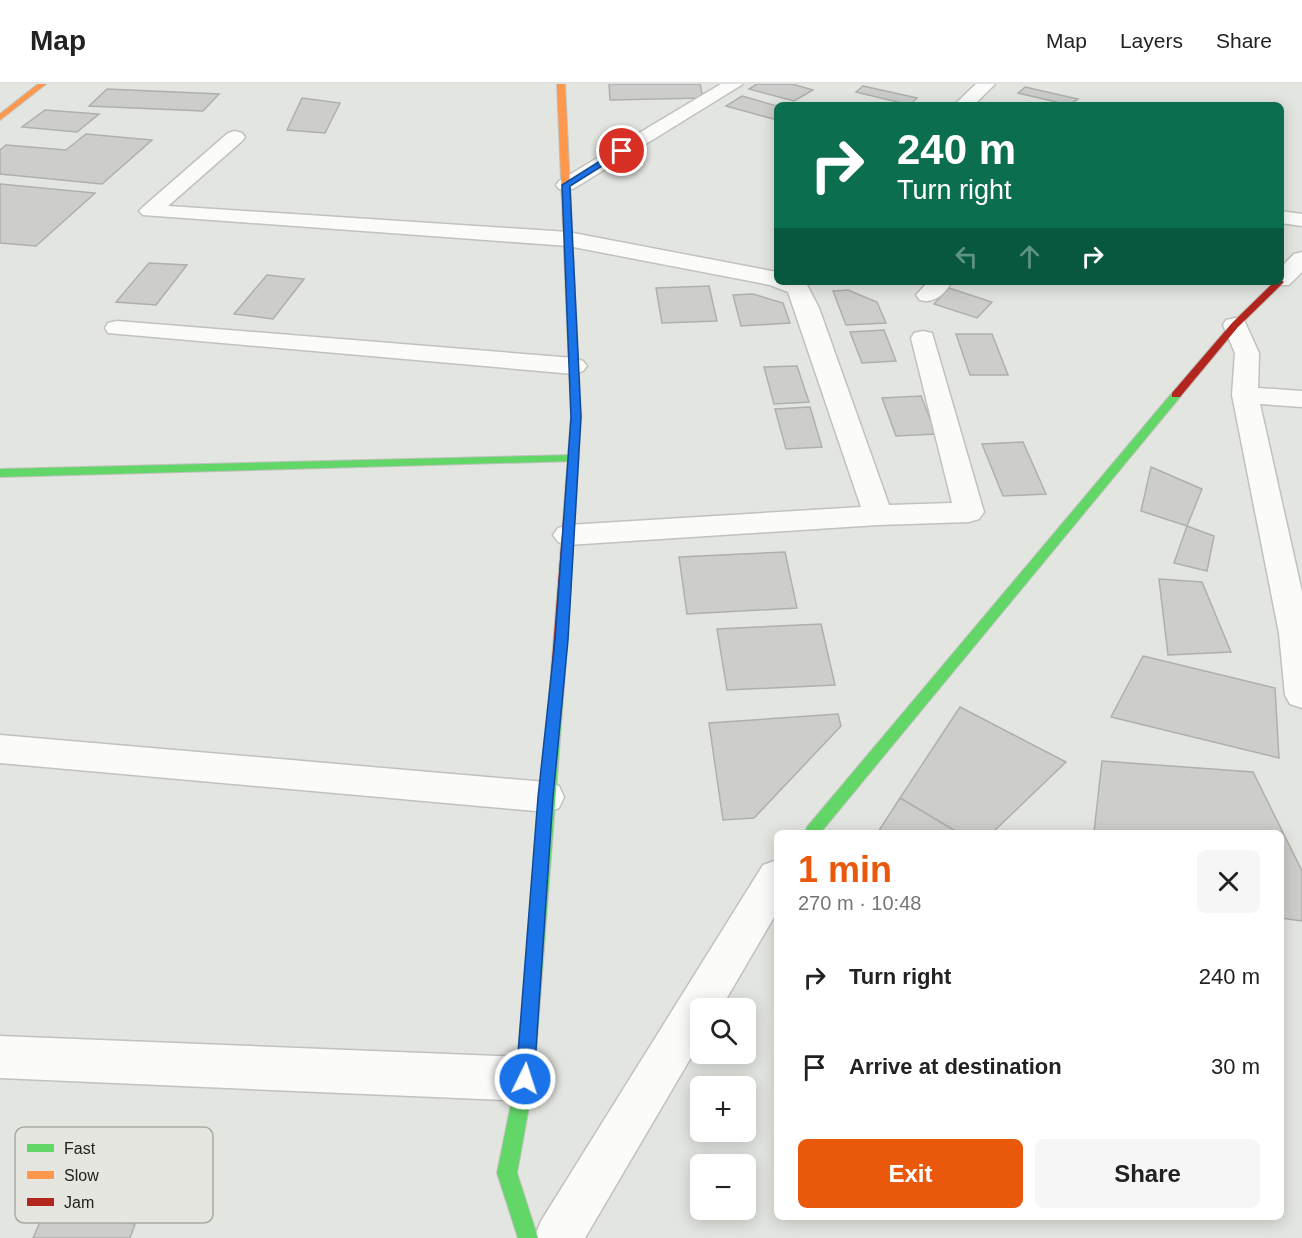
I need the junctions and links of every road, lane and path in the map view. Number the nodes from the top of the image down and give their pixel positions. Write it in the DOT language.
graph roads {
  1 [pos="42,84"];
  2 [pos="561,84"];
  3 [pos="734,84"];
  4 [pos="986,84"];
  5 [pos="966,102"];
  6 [pos="0,118"];
  7 [pos="235,137"];
  8 [pos="566,185"];
  9 [pos="1284,217"];
  10 [pos="1302,220"];
  11 [pos="568,239"];
  12 [pos="1302,259"];
  13 [pos="1284,277"];
  14 [pos="774,279"];
  15 [pos="790,285"];
  16 [pos="1276,285"];
  17 [pos="1235,326"];
  18 [pos="117,327"];
  19 [pos="923,338"];
  20 [pos="574,366"];
  21 [pos="1245,395"];
  22 [pos="1302,399"];
  23 [pos="573,459"];
  24 [pos="0,473"];
  25 [pos="878,515"];
  26 [pos="568,535"];
  27 [pos="1302,696"];
  28 [pos="0,749"];
  29 [pos="546,797"];
  30 [pos="815,830"];
  31 [pos="774,882"];
  32 [pos="0,1057"];
  33 [pos="525,1079"];
  34 [pos="528,1238"];
  35 [pos="558,1238"];
  1 -- 6 [label="street"];
  2 -- 8 [label="street"];
  3 -- 8 [label="street"];
  4 -- 5 [label="street"];
  7 -- 11 [label="street"];
  8 -- 11 [label="street"];
  9 -- 10 [label="street"];
  11 -- 14 [label="street"];
  11 -- 20 [label="street"];
  12 -- 13 [label="street"];
  15 -- 25 [label="street"];
  16 -- 17 [label="street"];
  17 -- 21 [label="street"];
  17 -- 30 [label="street"];
  18 -- 20 [label="street"];
  19 -- 25 [label="street"];
  20 -- 23 [label="street"];
  21 -- 22 [label="street"];
  21 -- 27 [label="street"];
  23 -- 24 [label="street"];
  23 -- 26 [label="street"];
  25 -- 26 [label="street"];
  26 -- 29 [label="street"];
  28 -- 29 [label="street"];
  29 -- 33 [label="street"];
  31 -- 35 [label="street"];
  32 -- 33 [label="street"];
  33 -- 34 [label="street"];
}
